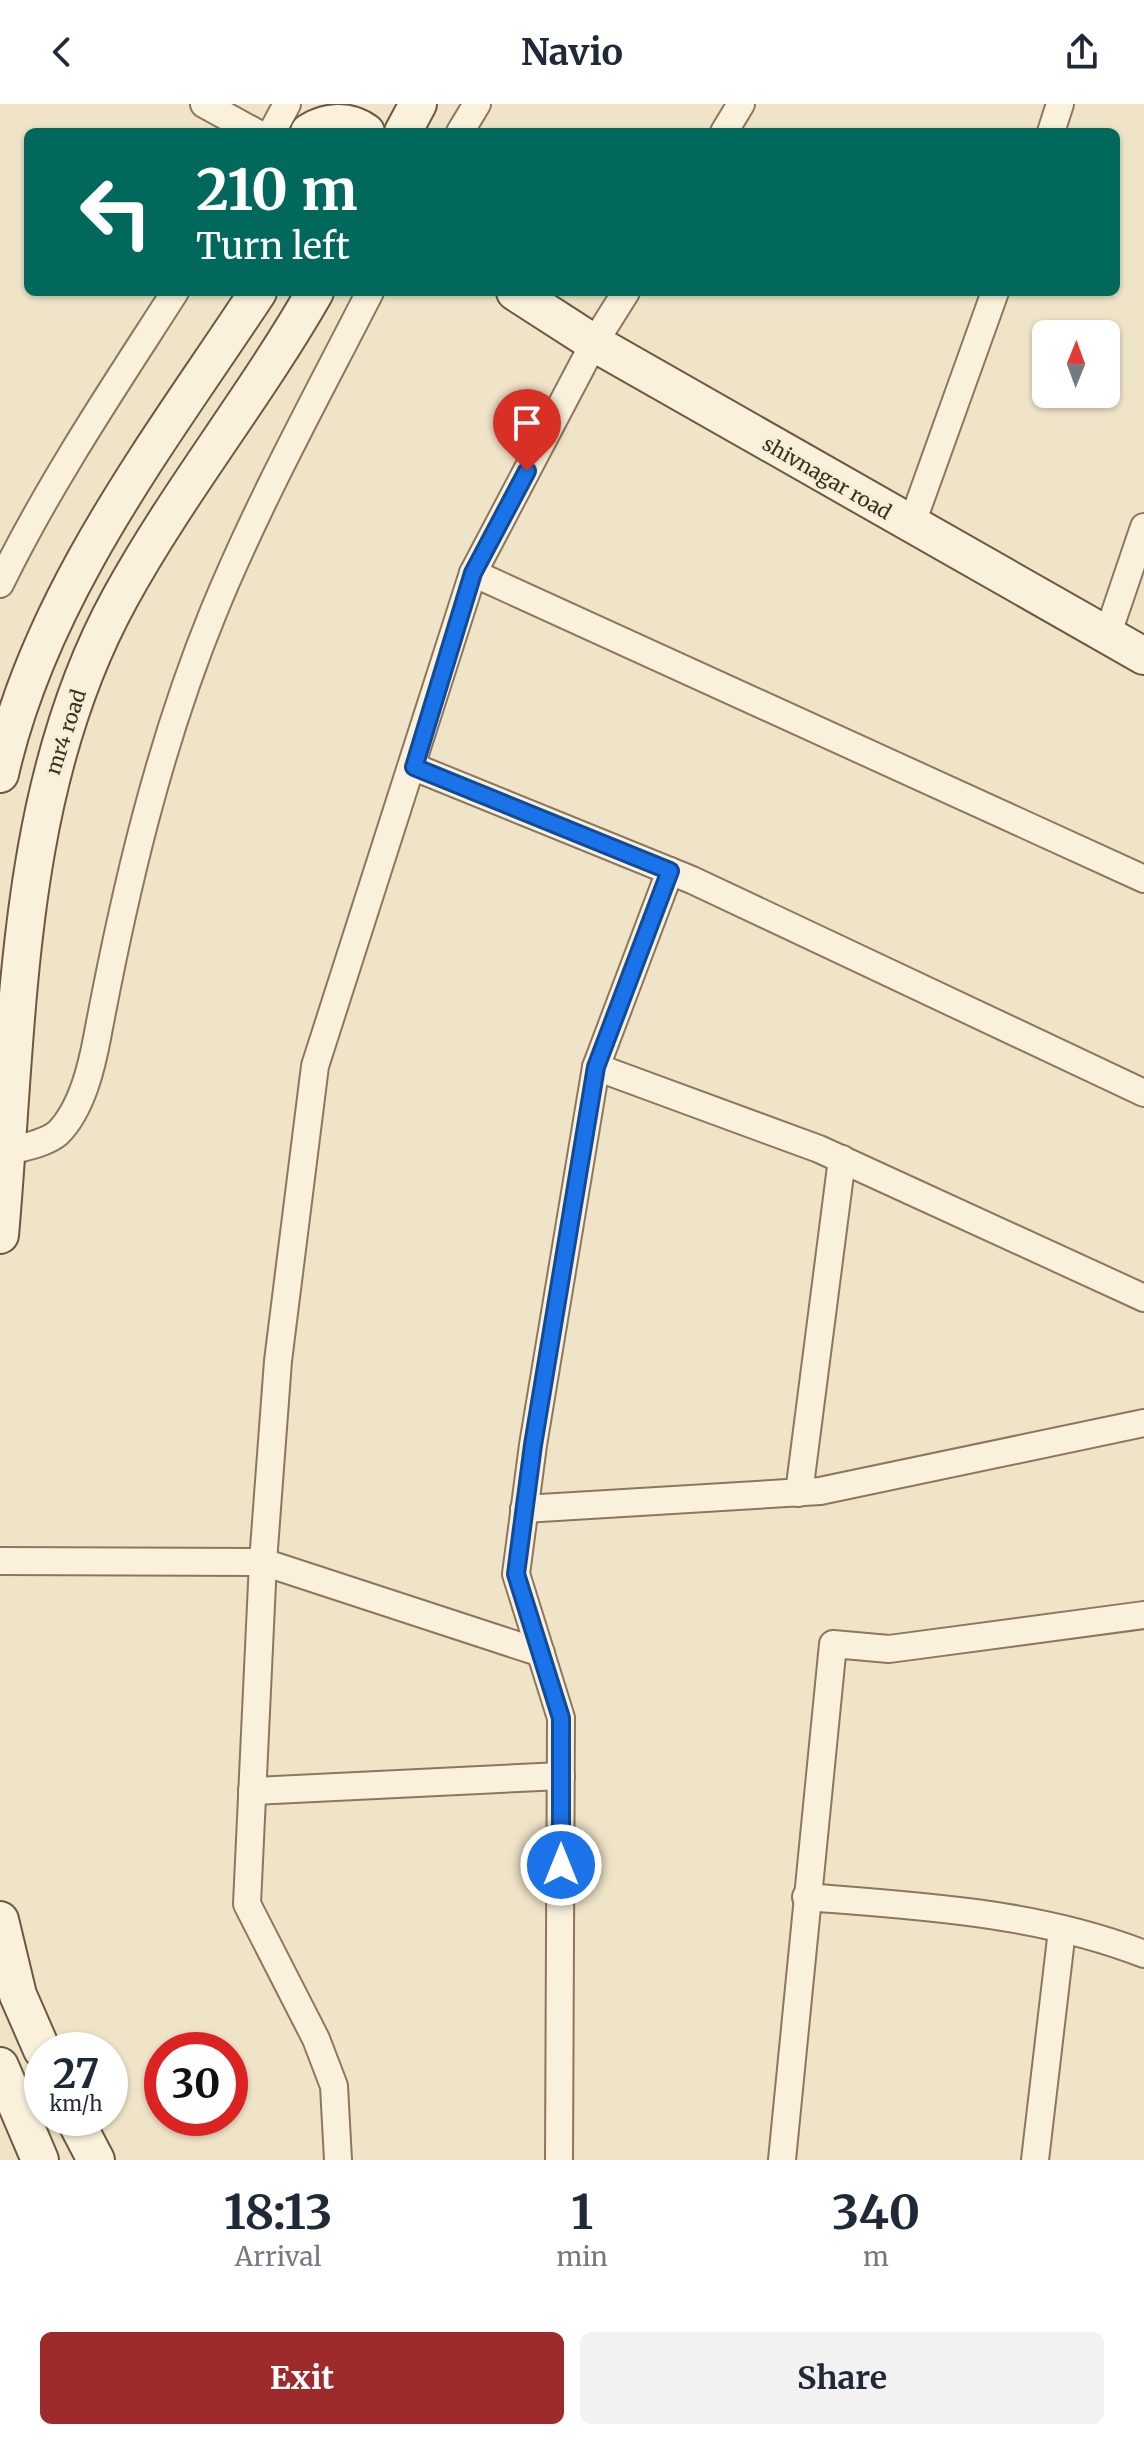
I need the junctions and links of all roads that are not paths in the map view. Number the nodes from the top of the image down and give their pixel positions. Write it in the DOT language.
graph roads {
  1 [pos="204,104"];
  2 [pos="287,104"];
  3 [pos="418,104"];
  4 [pos="477,104"];
  5 [pos="741,104"];
  6 [pos="1060,104"];
  7 [pos="366,122"];
  8 [pos="248,128"];
  9 [pos="274,128"];
  10 [pos="317,128"];
  11 [pos="405,128"];
  12 [pos="462,128"];
  13 [pos="726,128"];
  14 [pos="1052,128"];
  15 [pos="172,296"];
  16 [pos="255,296"];
  17 [pos="312,296"];
  18 [pos="368,296"];
  19 [pos="521,296"];
  20 [pos="623,296"];
  21 [pos="994,296"];
  22 [pos="594,343"];
  23 [pos="911,526"];
  24 [pos="1144,527"];
  25 [pos="473,573"];
  26 [pos="0,584"];
  27 [pos="1107,636"];
  28 [pos="1144,656"];
  29 [pos="414,767"];
  30 [pos="0,774"];
  31 [pos="670,871"];
  32 [pos="1144,879"];
  33 [pos="596,1067"];
  34 [pos="1144,1093"];
  35 [pos="7,1152"];
  36 [pos="842,1159"];
  37 [pos="2,1193"];
  38 [pos="0,1235"];
  39 [pos="1144,1298"];
  40 [pos="1144,1423"];
  41 [pos="799,1493"];
  42 [pos="524,1509"];
  43 [pos="0,1561"];
  44 [pos="263,1562"];
  45 [pos="1144,1615"];
  46 [pos="541,1653"];
  47 [pos="561,1776"];
  48 [pos="252,1791"];
  49 [pos="806,1897"];
  50 [pos="0,1920"];
  51 [pos="1062,1930"];
  52 [pos="1144,1954"];
  53 [pos="34,2032"];
  54 [pos="0,2066"];
  55 [pos="83,2136"];
  56 [pos="40,2160"];
  57 [pos="96,2160"];
  58 [pos="338,2160"];
  59 [pos="559,2160"];
  60 [pos="782,2160"];
  61 [pos="1035,2160"];
  1 -- 8 [label="street"];
  2 -- 9 [label="street"];
  3 -- 11 [label="street"];
  4 -- 12 [label="street"];
  5 -- 13 [label="street"];
  6 -- 14 [label="street"];
  7 -- 10 [label="street"];
  15 -- 26 [label="street"];
  16 -- 30 [label="street"];
  17 -- 35 [label="street, mr4 road"];
  18 -- 35 [label="street"];
  19 -- 22 [label="street, shivnagar road"];
  20 -- 22 [label="street"];
  21 -- 23 [label="street"];
  22 -- 23 [label="street, shivnagar road"];
  22 -- 25 [label="street"];
  23 -- 27 [label="street, shivnagar road"];
  24 -- 27 [label="street"];
  25 -- 29 [label="street"];
  25 -- 32 [label="street"];
  27 -- 28 [label="street, shivnagar road"];
  29 -- 31 [label="street"];
  29 -- 44 [label="street"];
  31 -- 33 [label="street"];
  31 -- 34 [label="street"];
  33 -- 36 [label="street"];
  33 -- 42 [label="street"];
  35 -- 37 [label="street, mr4 road"];
  36 -- 39 [label="street"];
  36 -- 41 [label="street"];
  37 -- 38 [label="street, mr4 road"];
  40 -- 41 [label="street"];
  41 -- 42 [label="street"];
  42 -- 46 [label="street"];
  43 -- 44 [label="street"];
  44 -- 46 [label="street"];
  44 -- 48 [label="street"];
  45 -- 49 [label="street"];
  46 -- 47 [label="street"];
  47 -- 48 [label="street"];
  47 -- 59 [label="street"];
  48 -- 58 [label="street"];
  49 -- 51 [label="street"];
  49 -- 60 [label="street"];
  50 -- 53 [label="street"];
  51 -- 52 [label="street"];
  51 -- 61 [label="street"];
  54 -- 56 [label="street"];
  55 -- 57 [label="street"];
}
